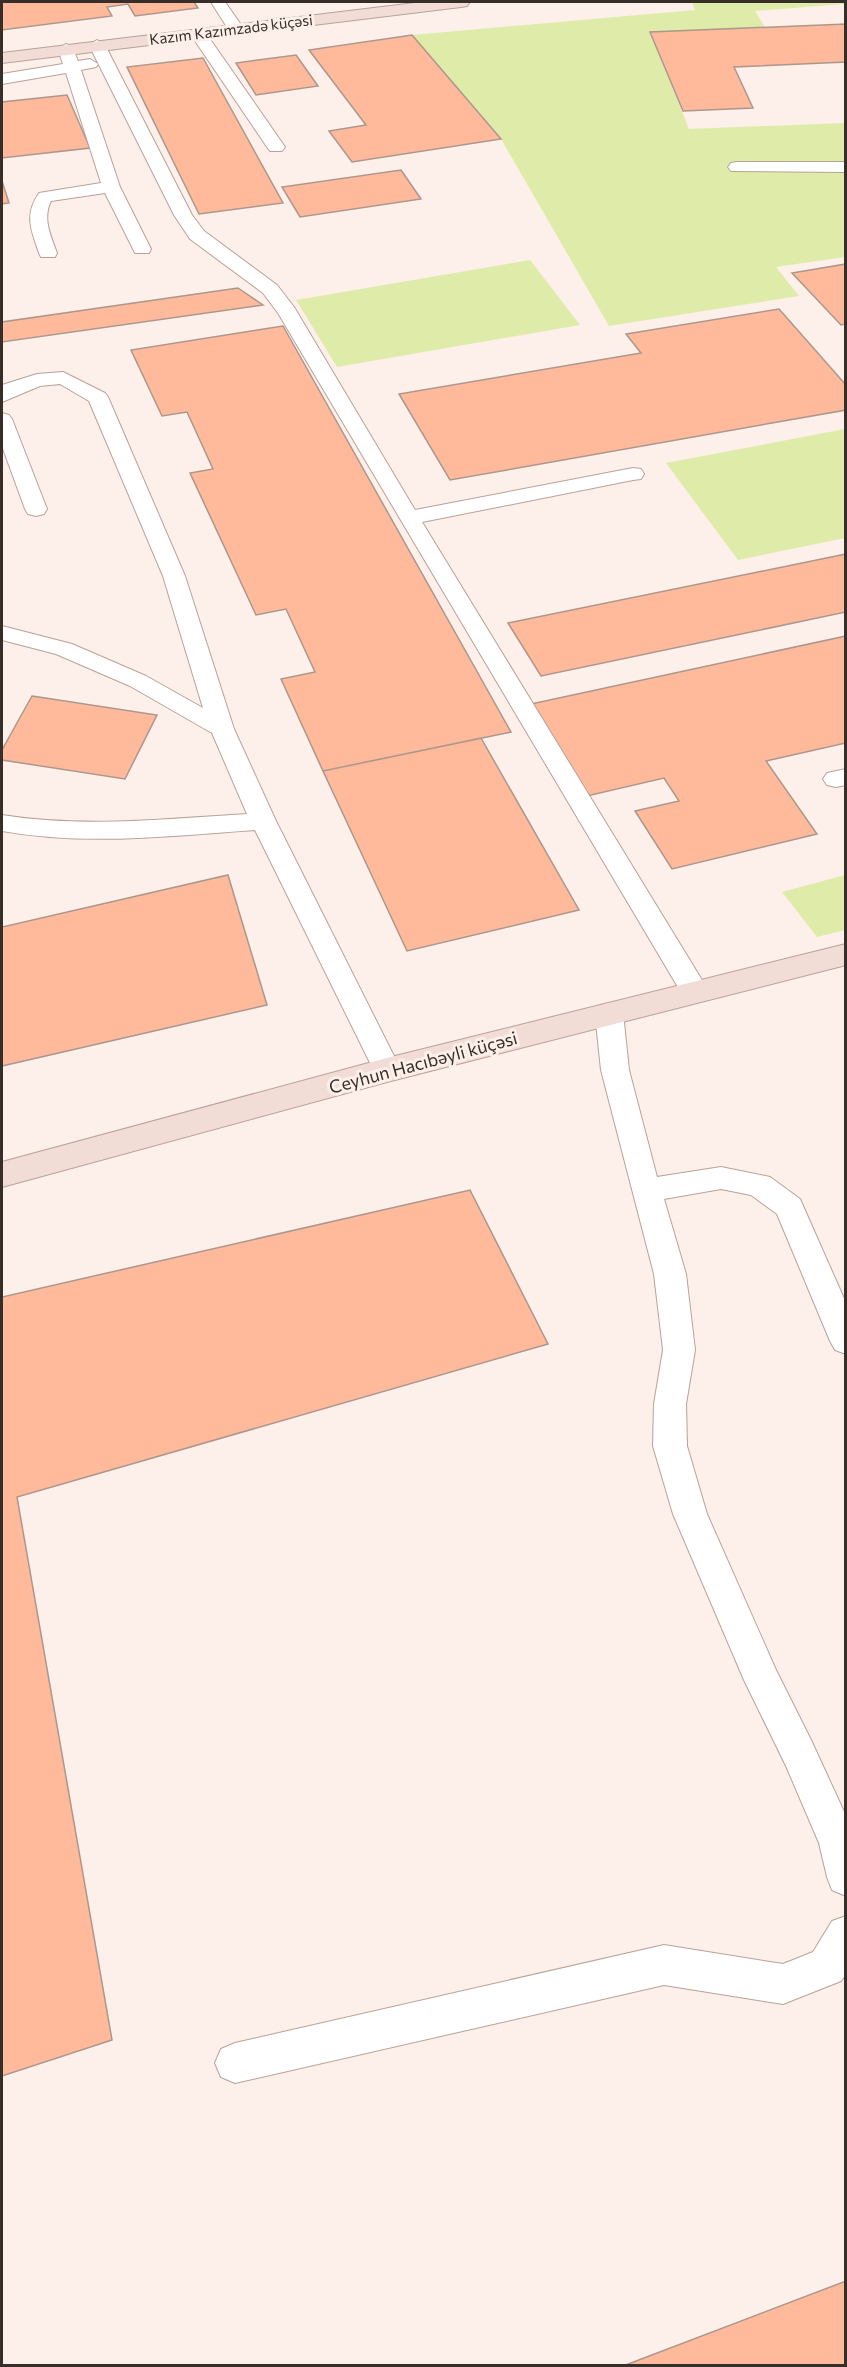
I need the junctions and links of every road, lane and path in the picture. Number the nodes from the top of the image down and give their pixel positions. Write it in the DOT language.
graph roads {
  1 [pos="218,2"];
  2 [pos="461,2"];
  3 [pos="236,28"];
  4 [pos="197,32"];
  5 [pos="66,49"];
  6 [pos="101,53"];
  7 [pos="2,58"];
  8 [pos="72,67"];
  9 [pos="2,79"];
  10 [pos="276,147"];
  11 [pos="737,167"];
  12 [pos="846,167"];
  13 [pos="111,187"];
  14 [pos="142,249"];
  15 [pos="48,253"];
  16 [pos="2,396"];
  17 [pos="2,419"];
  18 [pos="633,474"];
  19 [pos="36,509"];
  20 [pos="409,518"];
  21 [pos="2,633"];
  22 [pos="222,729"];
  23 [pos="262,821"];
  24 [pos="2,823"];
  25 [pos="846,954"];
  26 [pos="695,992"];
  27 [pos="609,1013"];
  28 [pos="387,1070"];
  29 [pos="2,1174"];
  30 [pos="646,1191"];
  31 [pos="846,1341"];
  32 [pos="846,1877"];
  33 [pos="846,1935"];
  34 [pos="235,2063"];
  1 -- 3 [label="lane"];
  2 -- 3 [label="main road, Kazım Kazımzadə küçəsi"];
  3 -- 4 [label="main road, Kazım Kazımzadə küçəsi"];
  4 -- 6 [label="main road, Kazım Kazımzadə küçəsi"];
  4 -- 10 [label="lane"];
  5 -- 6 [label="main road, Kazım Kazımzadə küçəsi"];
  5 -- 7 [label="main road, Kazım Kazımzadə küçəsi"];
  5 -- 8 [label="lane"];
  6 -- 8 [label="lane"];
  6 -- 20 [label="lane"];
  8 -- 9 [label="lane"];
  8 -- 13 [label="lane"];
  11 -- 12 [label="lane"];
  13 -- 14 [label="lane"];
  13 -- 15 [label="lane"];
  16 -- 22 [label="lane"];
  17 -- 19 [label="lane"];
  18 -- 20 [label="lane"];
  20 -- 26 [label="lane"];
  21 -- 22 [label="lane"];
  22 -- 23 [label="lane"];
  23 -- 24 [label="lane"];
  23 -- 28 [label="lane"];
  25 -- 26 [label="main road, Ceyhun Hacıbəyli küçəsi"];
  26 -- 27 [label="main road, Ceyhun Hacıbəyli küçəsi"];
  27 -- 28 [label="main road, Ceyhun Hacıbəyli küçəsi"];
  27 -- 30 [label="lane"];
  28 -- 29 [label="main road, Ceyhun Hacıbəyli küçəsi"];
  30 -- 31 [label="lane"];
  30 -- 32 [label="lane"];
  33 -- 34 [label="lane"];
}
